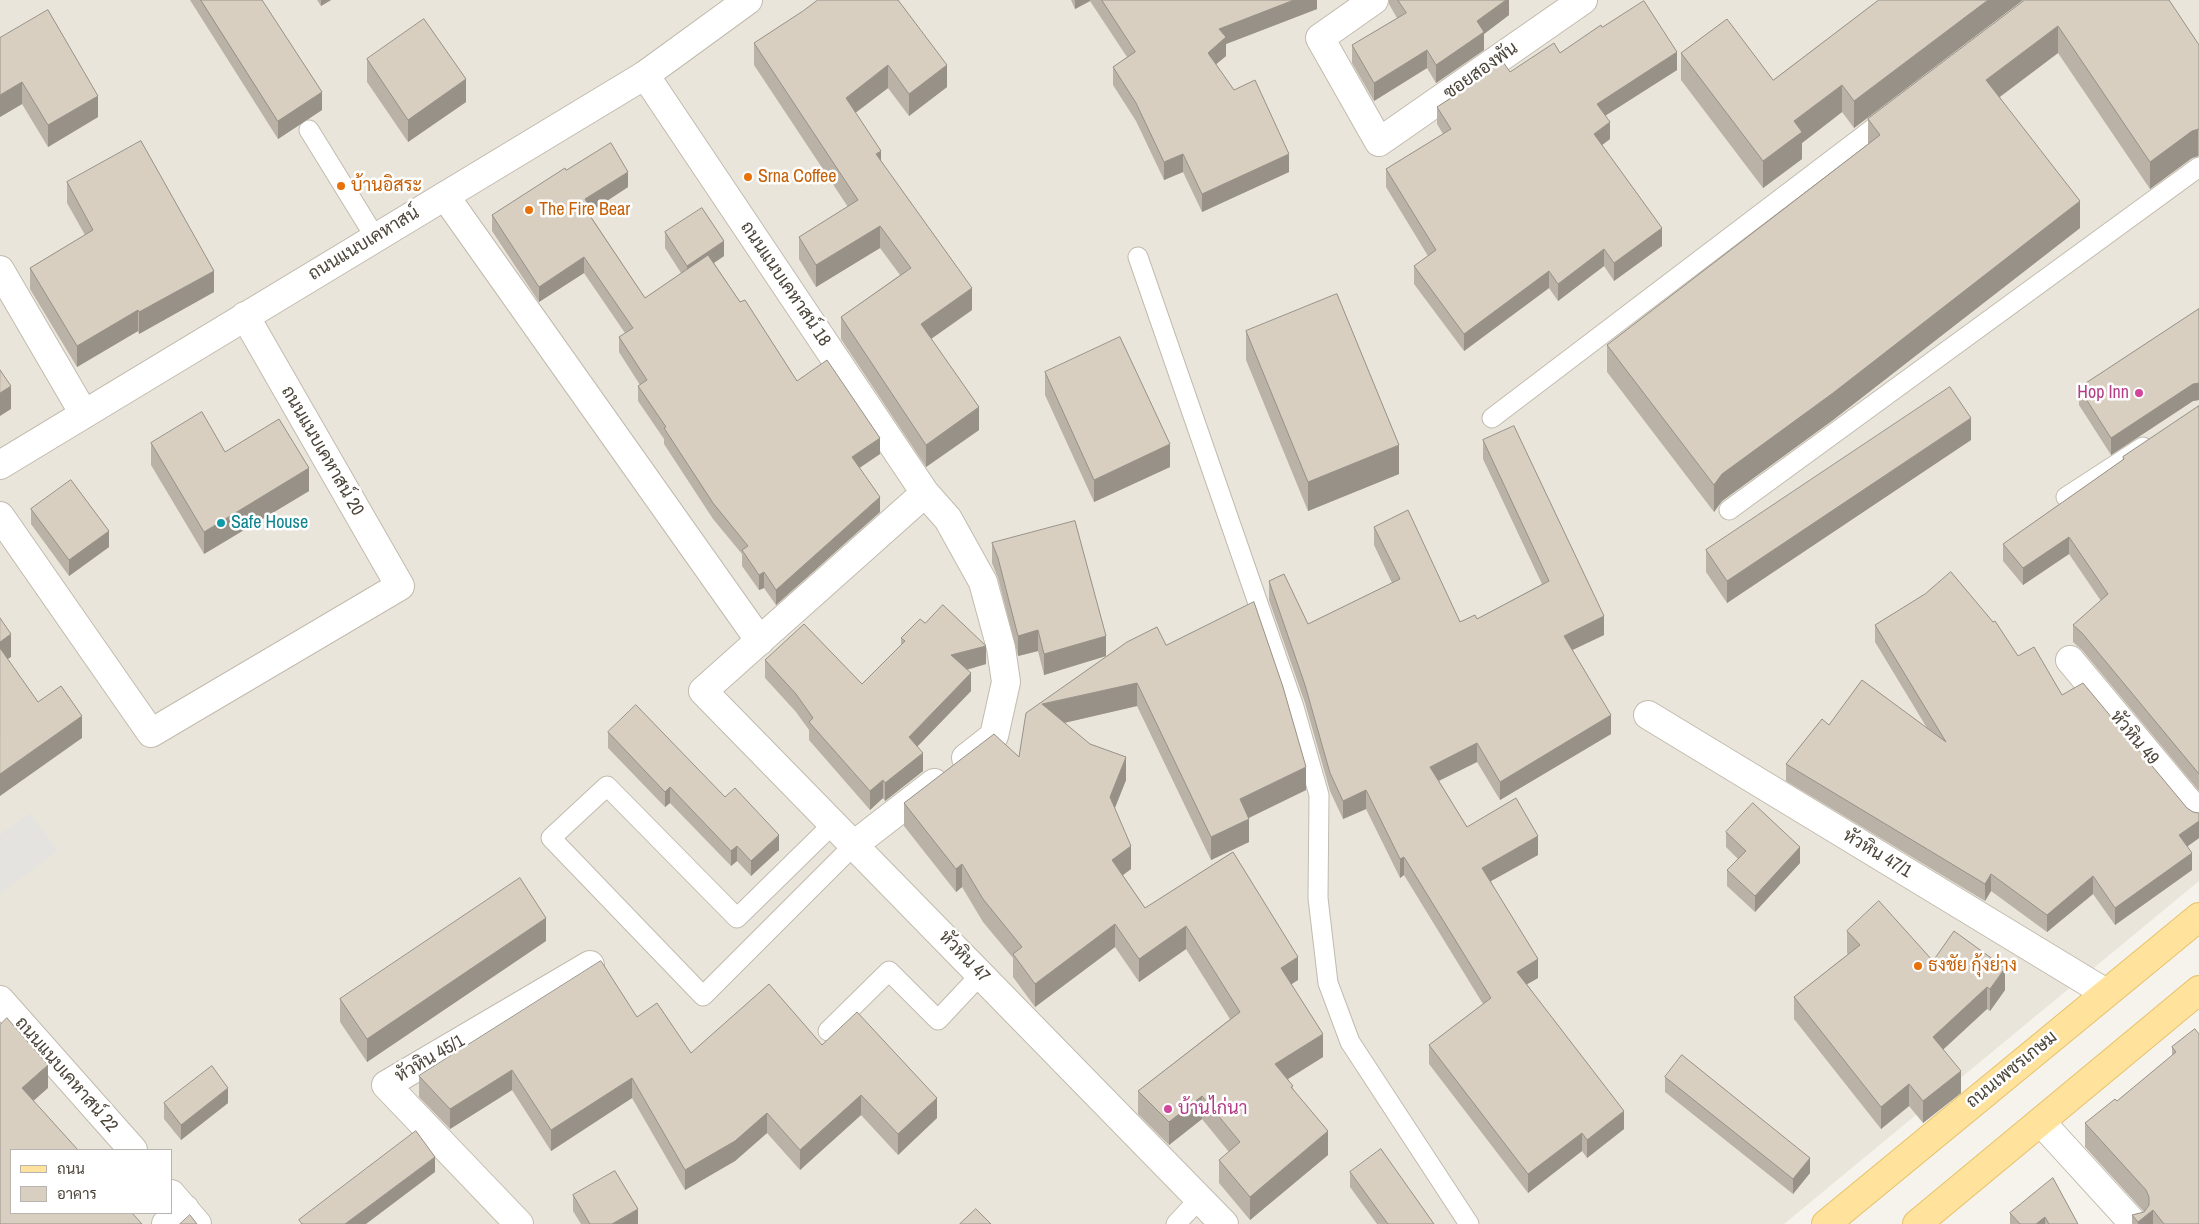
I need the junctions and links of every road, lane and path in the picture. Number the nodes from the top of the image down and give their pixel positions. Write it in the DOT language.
graph roads {
  1 [pos="748,0"];
  2 [pos="1374,0"];
  3 [pos="1583,0"];
  4 [pos="645,75"];
  5 [pos="1901,108"];
  6 [pos="309,130"];
  7 [pos="2199,168"];
  8 [pos="445,196"];
  9 [pos="375,238"];
  10 [pos="1138,257"];
  11 [pos="0,270"];
  12 [pos="245,316"];
  13 [pos="84,414"];
  14 [pos="1492,418"];
  15 [pos="2157,438"];
  16 [pos="0,465"];
  17 [pos="925,493"];
  18 [pos="2066,497"];
  19 [pos="1729,510"];
  20 [pos="0,516"];
  21 [pos="760,641"];
  22 [pos="2070,660"];
  23 [pos="1648,714"];
  24 [pos="2199,815"];
  25 [pos="834,823"];
  26 [pos="854,844"];
  27 [pos="2199,917"];
  28 [pos="736,918"];
  29 [pos="759,940"];
  30 [pos="590,965"];
  31 [pos="981,974"];
  32 [pos="2199,991"];
  33 [pos="2106,993"];
  34 [pos="0,1000"];
  35 [pos="828,1031"];
  36 [pos="2041,1122"];
  37 [pos="132,1149"];
  38 [pos="1200,1198"];
  39 [pos="519,1224"];
  40 [pos="1176,1224"];
  41 [pos="1224,1224"];
  42 [pos="1469,1224"];
  43 [pos="1826,1224"];
  44 [pos="1917,1224"];
  45 [pos="2134,1224"];
  1 -- 4 [label="street, ถนนแนบเคหาสน์"];
  2 -- 3 [label="street, ซอยสองพัน"];
  4 -- 8 [label="street, ถนนแนบเคหาสน์"];
  4 -- 17 [label="street, ถนนแนบเคหาสน์ 18"];
  5 -- 14 [label="lane"];
  6 -- 9 [label="lane"];
  7 -- 19 [label="lane"];
  8 -- 9 [label="street, ถนนแนบเคหาสน์"];
  8 -- 21 [label="street"];
  9 -- 12 [label="street, ถนนแนบเคหาสน์"];
  10 -- 42 [label="lane"];
  11 -- 13 [label="street"];
  12 -- 13 [label="street, ถนนแนบเคหาสน์"];
  12 -- 20 [label="street, ถนนแนบเคหาสน์ 20"];
  13 -- 16 [label="street, ถนนแนบเคหาสน์"];
  15 -- 18 [label="lane"];
  17 -- 21 [label="street"];
  17 -- 26 [label="street, ถนนแนบเคหาสน์ 18"];
  21 -- 25 [label="street, หัวหิน 47"];
  22 -- 24 [label="street, หัวหิน 49"];
  23 -- 33 [label="street, หัวหิน 47/1"];
  25 -- 26 [label="street, หัวหิน 47"];
  25 -- 28 [label="lane"];
  26 -- 29 [label="lane"];
  26 -- 31 [label="street, หัวหิน 47"];
  27 -- 33 [label="main road, ถนนเพชรเกษม"];
  28 -- 29 [label="lane"];
  28 -- 29 [label="lane"];
  30 -- 39 [label="street, หัวหิน 45/1"];
  31 -- 35 [label="lane"];
  31 -- 38 [label="street, หัวหิน 47"];
  32 -- 36 [label="main road"];
  33 -- 43 [label="main road, ถนนเพชรเกษม"];
  34 -- 37 [label="street, ถนนแนบเคหาสน์ 22"];
  36 -- 44 [label="main road"];
  36 -- 45 [label="street"];
  38 -- 40 [label="lane"];
  38 -- 41 [label="street, หัวหิน 47"];
}
